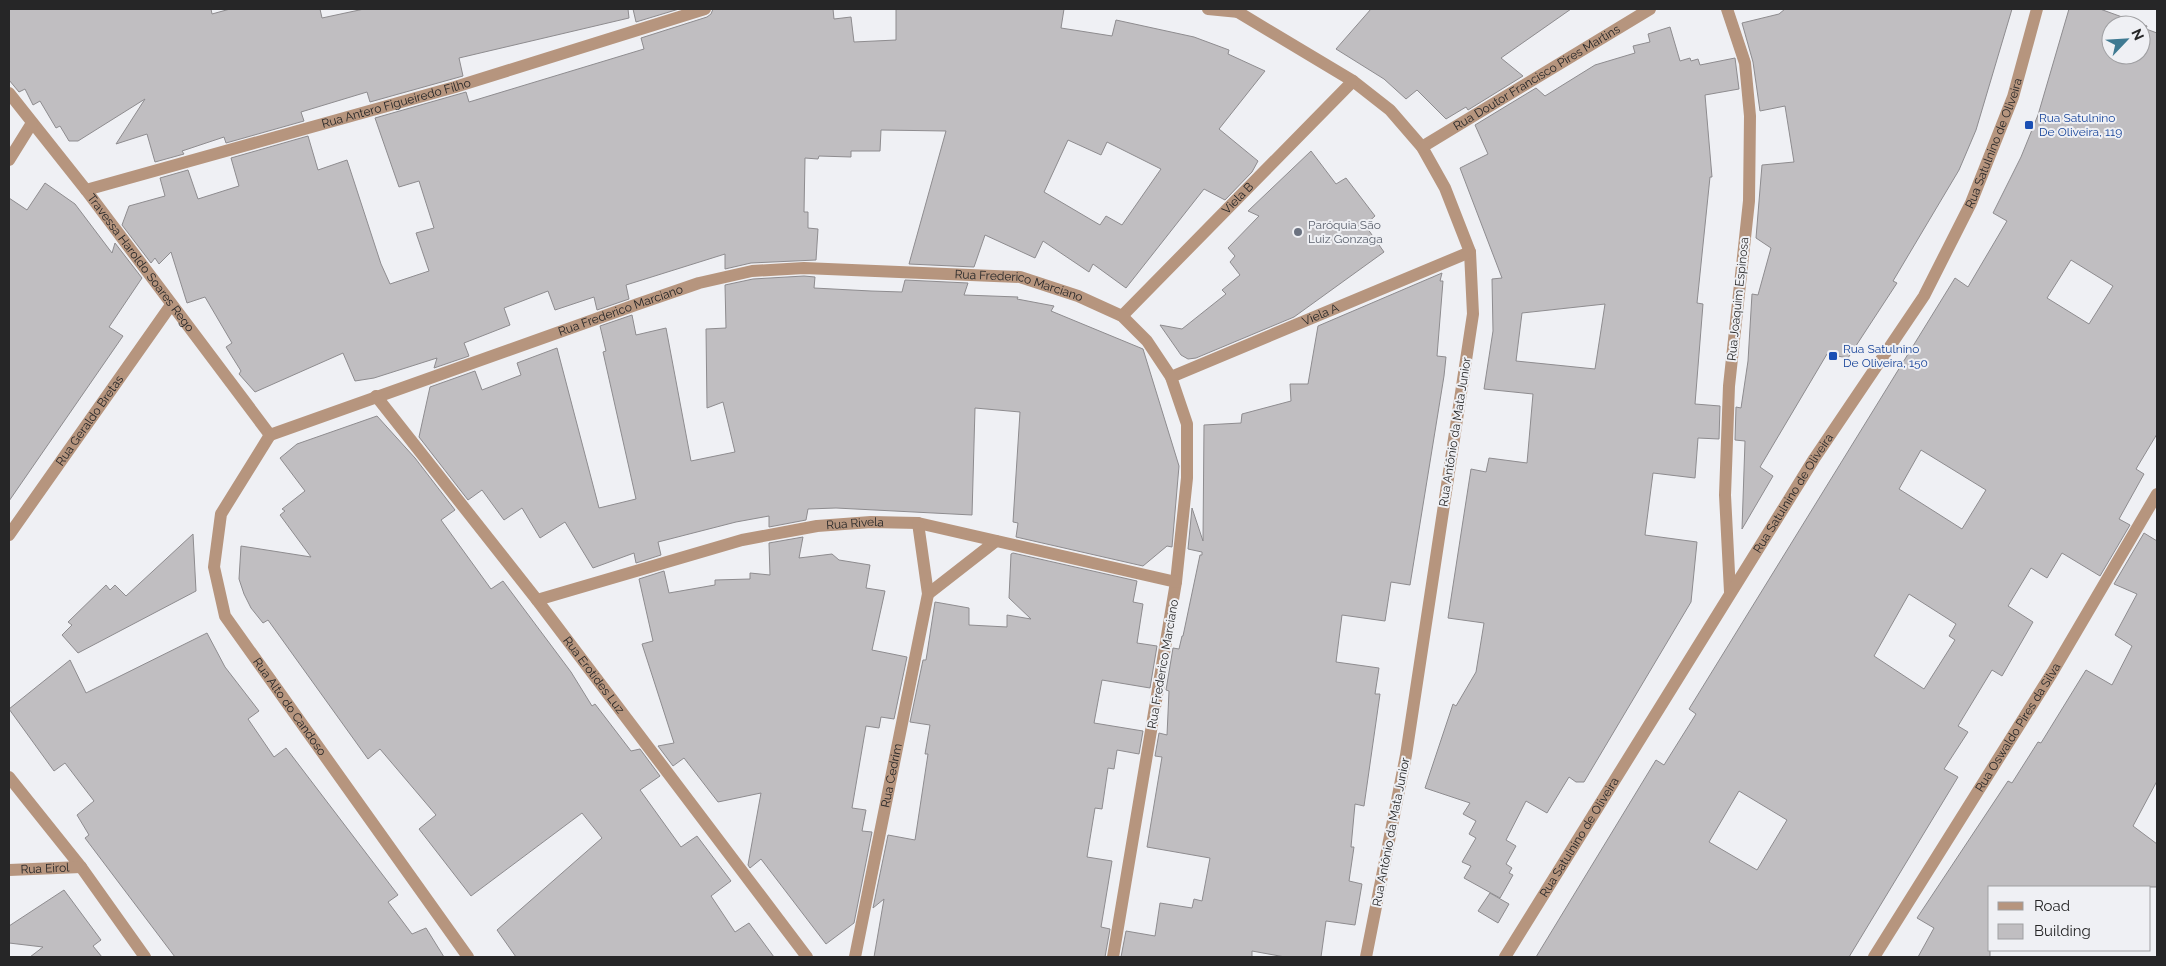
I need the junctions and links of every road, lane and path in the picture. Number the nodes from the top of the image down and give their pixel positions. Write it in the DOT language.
graph roads {
  1 [pos="705,9"];
  2 [pos="1208,9"];
  3 [pos="1650,9"];
  4 [pos="1727,9"];
  5 [pos="2037,9"];
  6 [pos="1236,11"];
  7 [pos="1353,81"];
  8 [pos="9,93"];
  9 [pos="32,123"];
  10 [pos="1422,147"];
  11 [pos="9,160"];
  12 [pos="86,190"];
  13 [pos="1470,252"];
  14 [pos="171,305"];
  15 [pos="1122,316"];
  16 [pos="1171,377"];
  17 [pos="376,396"];
  18 [pos="270,435"];
  19 [pos="2157,494"];
  20 [pos="918,523"];
  21 [pos="9,535"];
  22 [pos="996,541"];
  23 [pos="1176,582"];
  24 [pos="1730,592"];
  25 [pos="928,594"];
  26 [pos="537,600"];
  27 [pos="9,777"];
  28 [pos="81,868"];
  29 [pos="9,870"];
  30 [pos="145,957"];
  31 [pos="468,957"];
  32 [pos="807,957"];
  33 [pos="855,957"];
  34 [pos="1113,957"];
  35 [pos="1366,957"];
  36 [pos="1505,957"];
  37 [pos="1874,957"];
  1 -- 12 [label="street, Rua Antero Figueiredo Filho"];
  2 -- 6 [label="street"];
  3 -- 10 [label="street, Rua Doutor Francisco Pires Martins"];
  4 -- 24 [label="street, Rua Joaquim Espinosa"];
  5 -- 24 [label="street, Rua Satulnino de Oliveira"];
  6 -- 7 [label="street, Rua Antônio da Mata Junior"];
  7 -- 10 [label="street, Rua Antônio da Mata Junior"];
  7 -- 15 [label="street, Viela B"];
  8 -- 9 [label="street, Travessa Haroldo Soares Rego"];
  9 -- 11 [label="street"];
  9 -- 12 [label="street, Travessa Haroldo Soares Rego"];
  10 -- 13 [label="street, Rua Antônio da Mata Junior"];
  12 -- 14 [label="street, Travessa Haroldo Soares Rego"];
  13 -- 16 [label="street, Viela A"];
  13 -- 35 [label="street, Rua Antônio da Mata Junior"];
  14 -- 18 [label="street, Travessa Haroldo Soares Rego"];
  14 -- 21 [label="street, Rua Geraldo Bretas"];
  15 -- 16 [label="street, Rua Frederico Marciano"];
  15 -- 17 [label="street, Rua Frederico Marciano"];
  16 -- 23 [label="street, Rua Frederico Marciano"];
  17 -- 18 [label="street, Rua Frederico Marciano"];
  17 -- 26 [label="street, Rua Erotides Luz"];
  18 -- 31 [label="street, Rua Alto do Candoso"];
  19 -- 37 [label="street, Rua Oswaldo Pires da Silva"];
  20 -- 22 [label="street, Rua Rivela"];
  20 -- 25 [label="street, Rua Cedrim"];
  20 -- 26 [label="street, Rua Rivela"];
  22 -- 23 [label="street, Rua Rivela"];
  22 -- 25 [label="street"];
  23 -- 34 [label="street, Rua Frederico Marciano"];
  24 -- 36 [label="street, Rua Satulnino de Oliveira"];
  25 -- 33 [label="street, Rua Cedrim"];
  26 -- 32 [label="street, Rua Erotides Luz"];
  27 -- 28 [label="street"];
  28 -- 29 [label="street, Rua Eirol"];
  28 -- 30 [label="street"];
}
